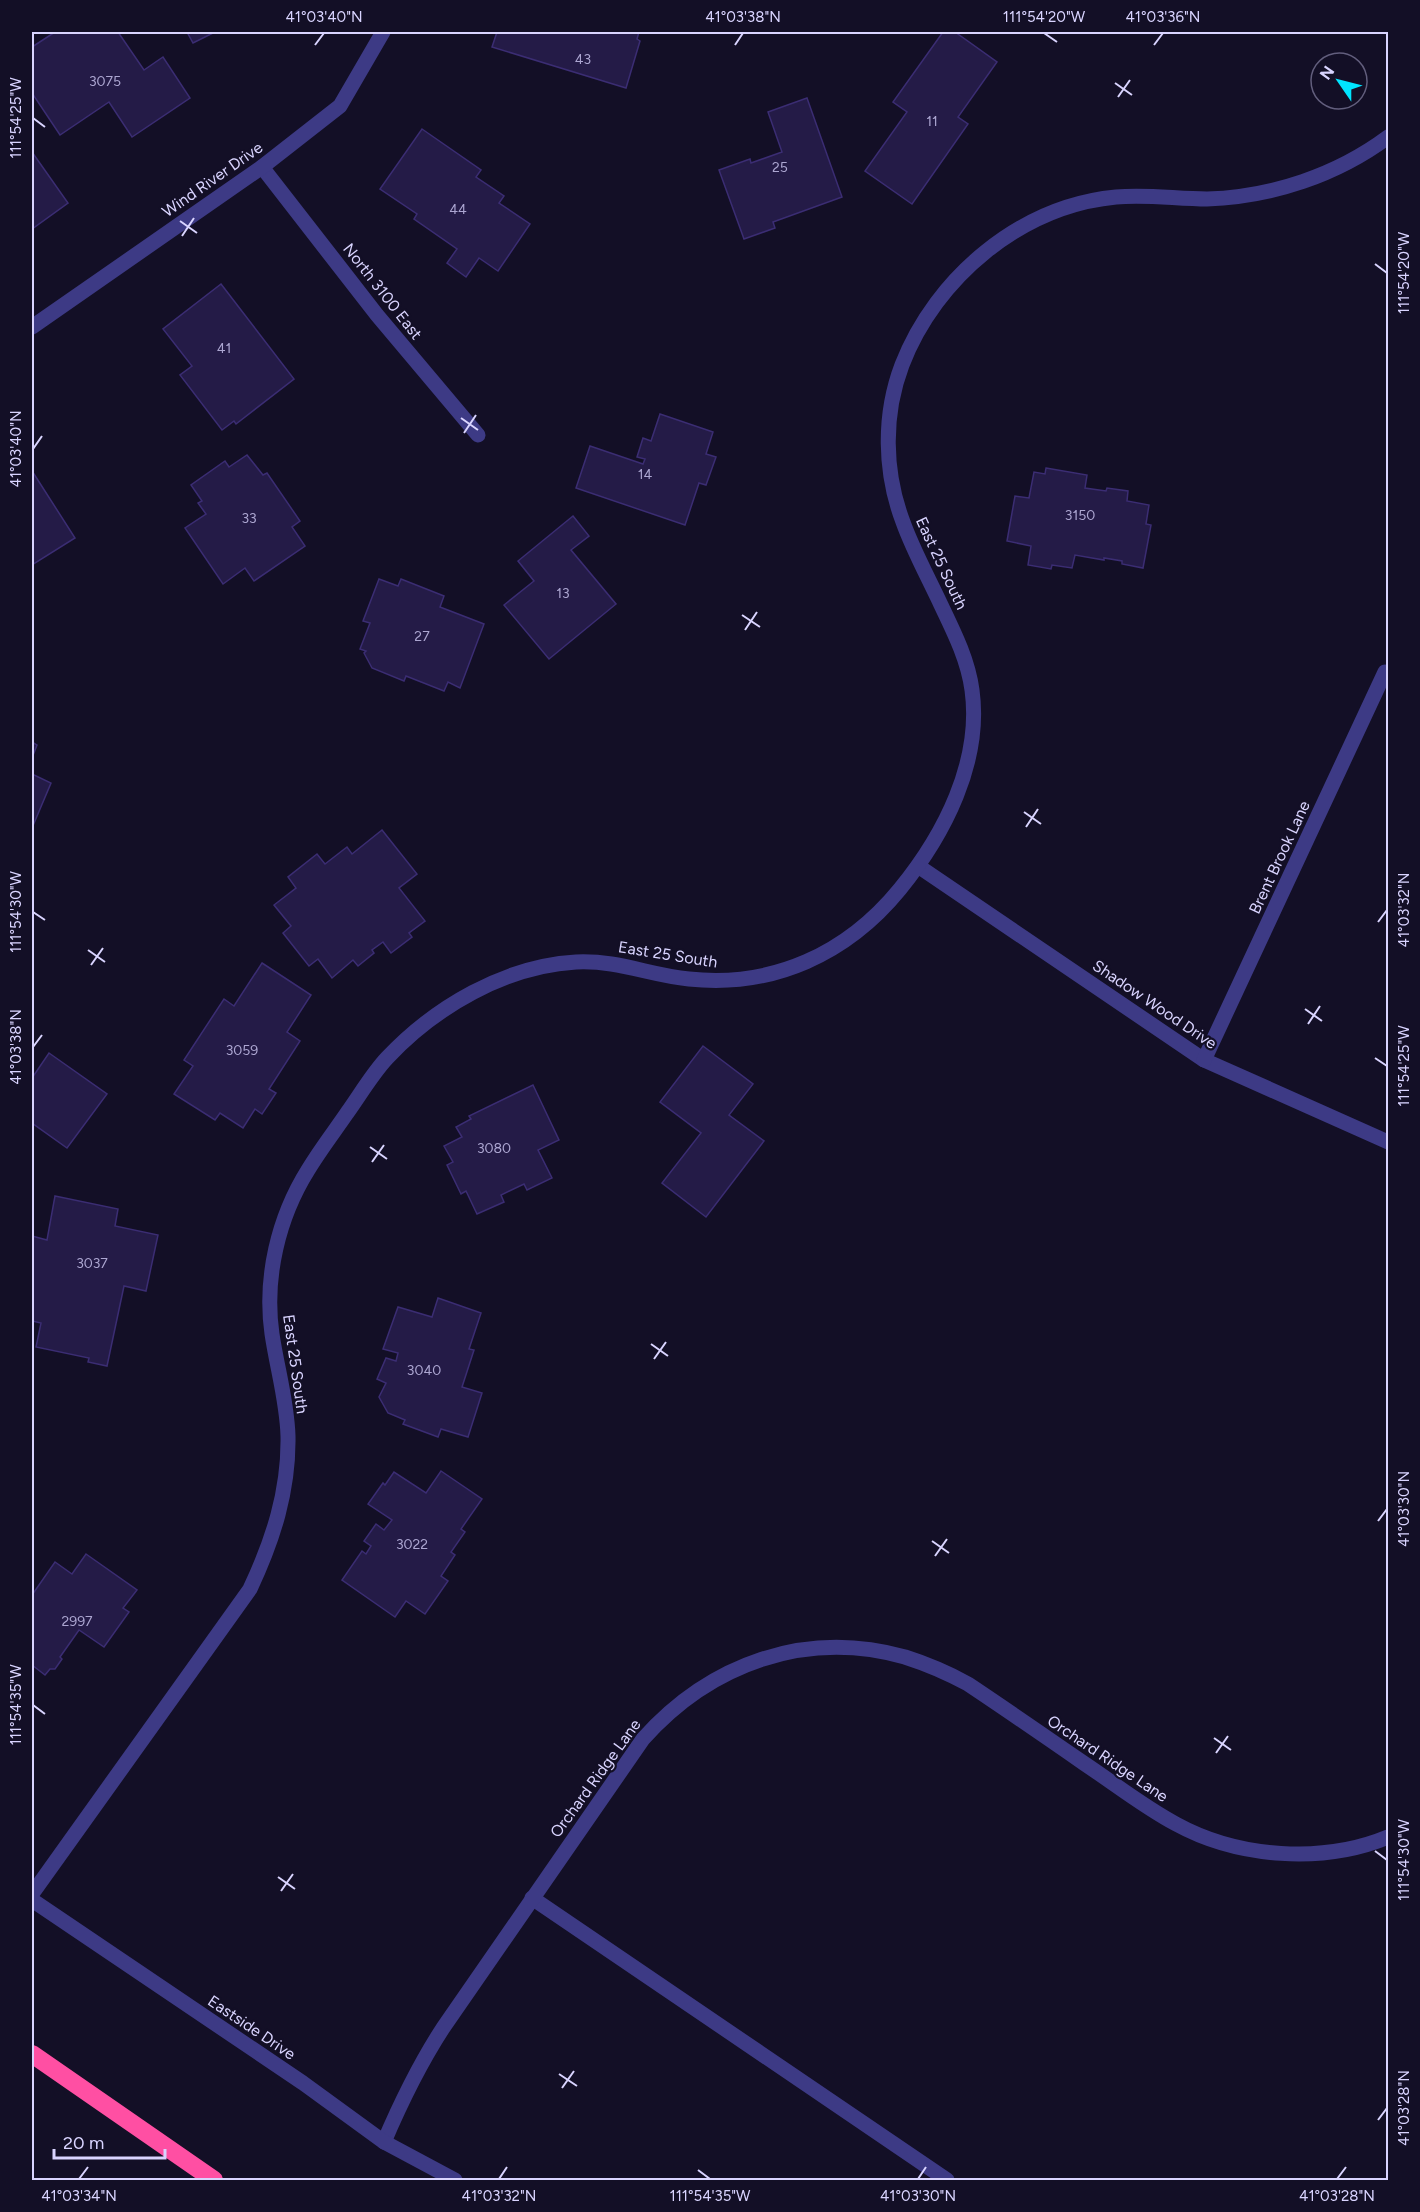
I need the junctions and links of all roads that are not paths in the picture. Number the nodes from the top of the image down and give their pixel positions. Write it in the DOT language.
graph roads {
  1 [pos="383,32"];
  2 [pos="1389,137"];
  3 [pos="262,166"];
  4 [pos="32,327"];
  5 [pos="478,435"];
  6 [pos="1389,673"];
  7 [pos="918,866"];
  8 [pos="1204,1060"];
  9 [pos="1389,1142"];
  10 [pos="1389,1837"];
  11 [pos="32,1894"];
  12 [pos="532,1898"];
  13 [pos="32,1900"];
  14 [pos="32,2054"];
  15 [pos="384,2142"];
  16 [pos="214,2181"];
  17 [pos="455,2181"];
  18 [pos="947,2181"];
  1 -- 3 [label="street, Wind River Drive"];
  2 -- 7 [label="street, East 25 South"];
  3 -- 4 [label="street, Wind River Drive"];
  3 -- 5 [label="street, North 3100 East"];
  6 -- 8 [label="street, Brent Brook Lane"];
  7 -- 8 [label="street, Shadow Wood Drive"];
  7 -- 11 [label="street, East 25 South"];
  8 -- 9 [label="street, Shadow Wood Drive"];
  10 -- 12 [label="street, Orchard Ridge Lane"];
  12 -- 15 [label="street, Orchard Ridge Lane"];
  12 -- 18 [label="street"];
  13 -- 15 [label="street, Eastside Drive"];
  14 -- 16 [label="highway"];
  15 -- 17 [label="street, Eastside Drive"];
}
